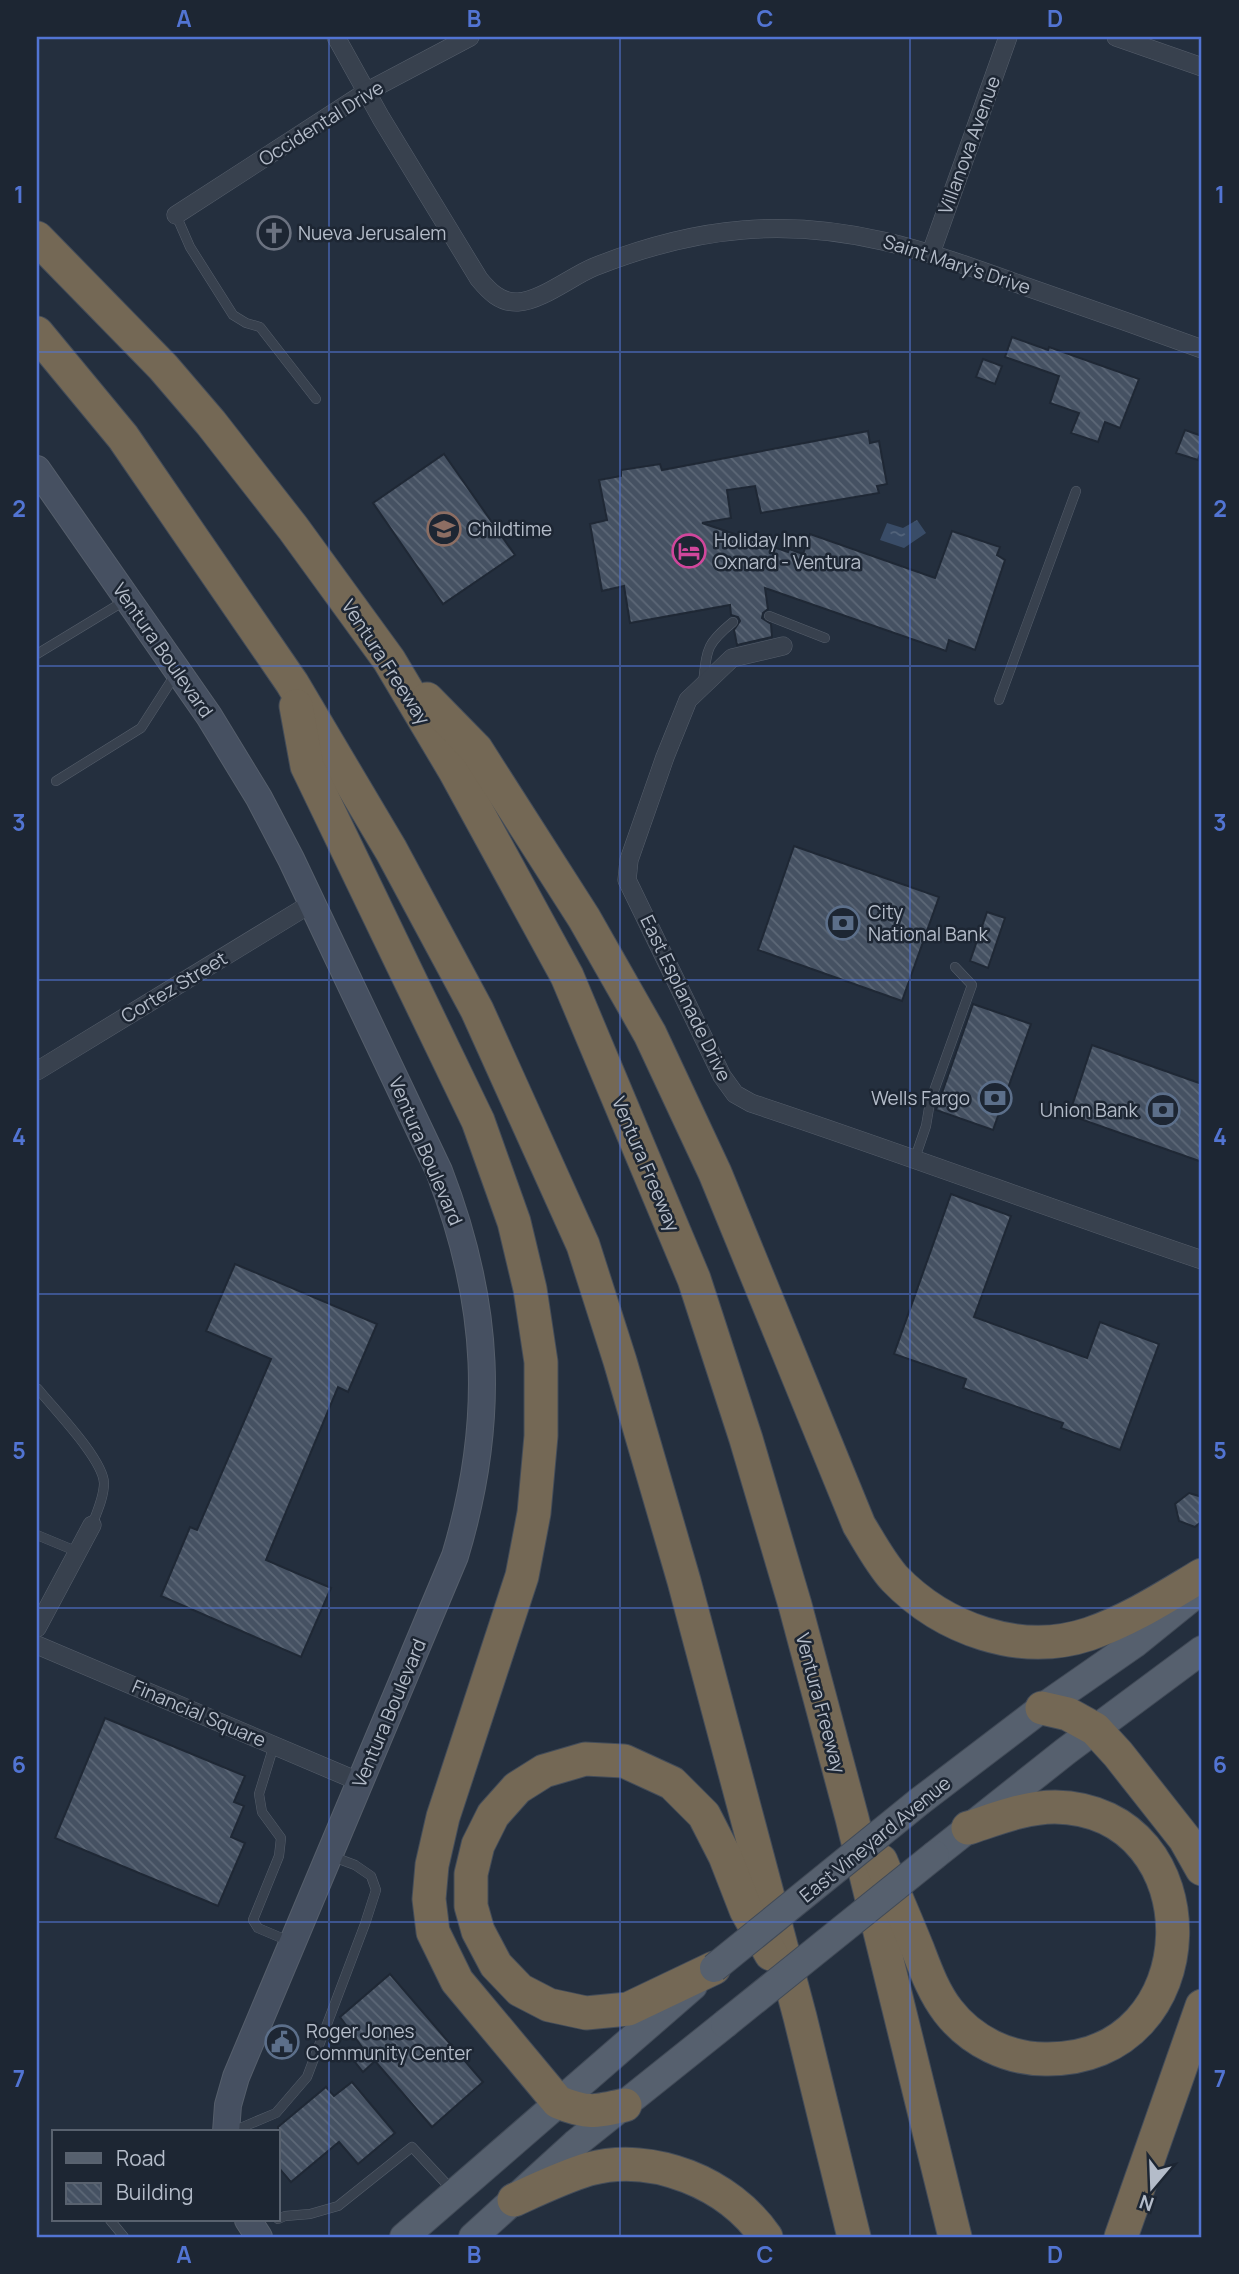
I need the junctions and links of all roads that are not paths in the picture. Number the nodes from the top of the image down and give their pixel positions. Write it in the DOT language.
graph roads {
  1 [pos="336,37"];
  2 [pos="470,37"];
  3 [pos="1008,37"];
  4 [pos="1116,37"];
  5 [pos="1202,67"];
  6 [pos="366,92"];
  7 [pos="176,215"];
  8 [pos="37,238"];
  9 [pos="931,253"];
  10 [pos="37,334"];
  11 [pos="1202,349"];
  12 [pos="316,399"];
  13 [pos="37,469"];
  14 [pos="1076,491"];
  15 [pos="128,598"];
  16 [pos="769,616"];
  17 [pos="733,622"];
  18 [pos="825,638"];
  19 [pos="783,646"];
  20 [pos="37,654"];
  21 [pos="389,660"];
  22 [pos="178,671"];
  23 [pos="292,683"];
  24 [pos="702,684"];
  25 [pos="999,701"];
  26 [pos="56,781"];
  27 [pos="312,903"];
  28 [pos="955,967"];
  29 [pos="37,1071"];
  30 [pos="915,1158"];
  31 [pos="1202,1260"];
  32 [pos="38,1390"];
  33 [pos="92,1525"];
  34 [pos="37,1535"];
  35 [pos="78,1552"];
  36 [pos="1202,1574"];
  37 [pos="1202,1589"];
  38 [pos="37,1628"];
  39 [pos="37,1645"];
  40 [pos="1202,1650"];
  41 [pos="1042,1708"];
  42 [pos="1095,1729"];
  43 [pos="274,1745"];
  44 [pos="360,1782"];
  45 [pos="852,1818"];
  46 [pos="968,1828"];
  47 [pos="330,1855"];
  48 [pos="1202,1870"];
  49 [pos="292,1942"];
  50 [pos="714,1968"];
  51 [pos="794,1993"];
  52 [pos="1202,2006"];
  53 [pos="558,2102"];
  54 [pos="625,2105"];
  55 [pos="228,2130"];
  56 [pos="233,2130"];
  57 [pos="454,2192"];
  58 [pos="514,2200"];
  59 [pos="280,2218"];
  60 [pos="112,2222"];
  61 [pos="124,2237"];
  62 [pos="404,2237"];
  63 [pos="472,2237"];
  64 [pos="766,2237"];
  65 [pos="854,2237"];
  66 [pos="955,2237"];
  67 [pos="1121,2237"];
  1 -- 6 [label="street"];
  2 -- 6 [label="street, Occidental Drive"];
  3 -- 9 [label="street, Villanova Avenue"];
  4 -- 5 [label="street"];
  6 -- 7 [label="street, Occidental Drive"];
  6 -- 9 [label="street, Saint Mary's Drive"];
  7 -- 12 [label="lane"];
  8 -- 21 [label="highway, Ventura Freeway"];
  9 -- 11 [label="street, Saint Mary's Drive"];
  10 -- 23 [label="highway"];
  13 -- 15 [label="street, Ventura Boulevard"];
  14 -- 25 [label="lane"];
  15 -- 20 [label="lane"];
  15 -- 22 [label="street, Ventura Boulevard"];
  16 -- 18 [label="lane"];
  17 -- 24 [label="lane"];
  19 -- 24 [label="street, East Esplanade Drive"];
  21 -- 36 [label="highway"];
  21 -- 45 [label="highway, Ventura Freeway"];
  22 -- 26 [label="lane"];
  22 -- 27 [label="street, Ventura Boulevard"];
  23 -- 51 [label="highway"];
  23 -- 53 [label="highway"];
  24 -- 30 [label="street, East Esplanade Drive"];
  27 -- 29 [label="street, Cortez Street"];
  27 -- 44 [label="street, Ventura Boulevard"];
  28 -- 30 [label="lane"];
  30 -- 31 [label="street, East Esplanade Drive"];
  32 -- 33 [label="lane"];
  33 -- 35 [label="street"];
  34 -- 35 [label="lane"];
  35 -- 38 [label="street"];
  37 -- 41 [label="main road, East Vineyard Avenue"];
  39 -- 43 [label="street, Financial Square"];
  40 -- 42 [label="main road"];
  41 -- 42 [label="highway"];
  41 -- 50 [label="main road, East Vineyard Avenue, bridge"];
  42 -- 46 [label="main road"];
  42 -- 48 [label="highway"];
  43 -- 44 [label="street, Financial Square"];
  43 -- 49 [label="lane"];
  44 -- 47 [label="street, Ventura Boulevard"];
  45 -- 46 [label="highway"];
  45 -- 66 [label="highway, Ventura Freeway"];
  46 -- 54 [label="main road, bridge"];
  47 -- 49 [label="street, Ventura Boulevard"];
  47 -- 56 [label="lane"];
  49 -- 55 [label="street, Ventura Boulevard"];
  50 -- 51 [label="highway"];
  50 -- 53 [label="main road, East Vineyard Avenue"];
  51 -- 65 [label="highway"];
  52 -- 67 [label="highway"];
  53 -- 54 [label="highway"];
  53 -- 57 [label="main road, East Vineyard Avenue"];
  54 -- 58 [label="main road"];
  57 -- 59 [label="lane"];
  57 -- 62 [label="main road, East Vineyard Avenue"];
  58 -- 63 [label="main road"];
  58 -- 64 [label="highway"];
  60 -- 61 [label="lane"];
}
